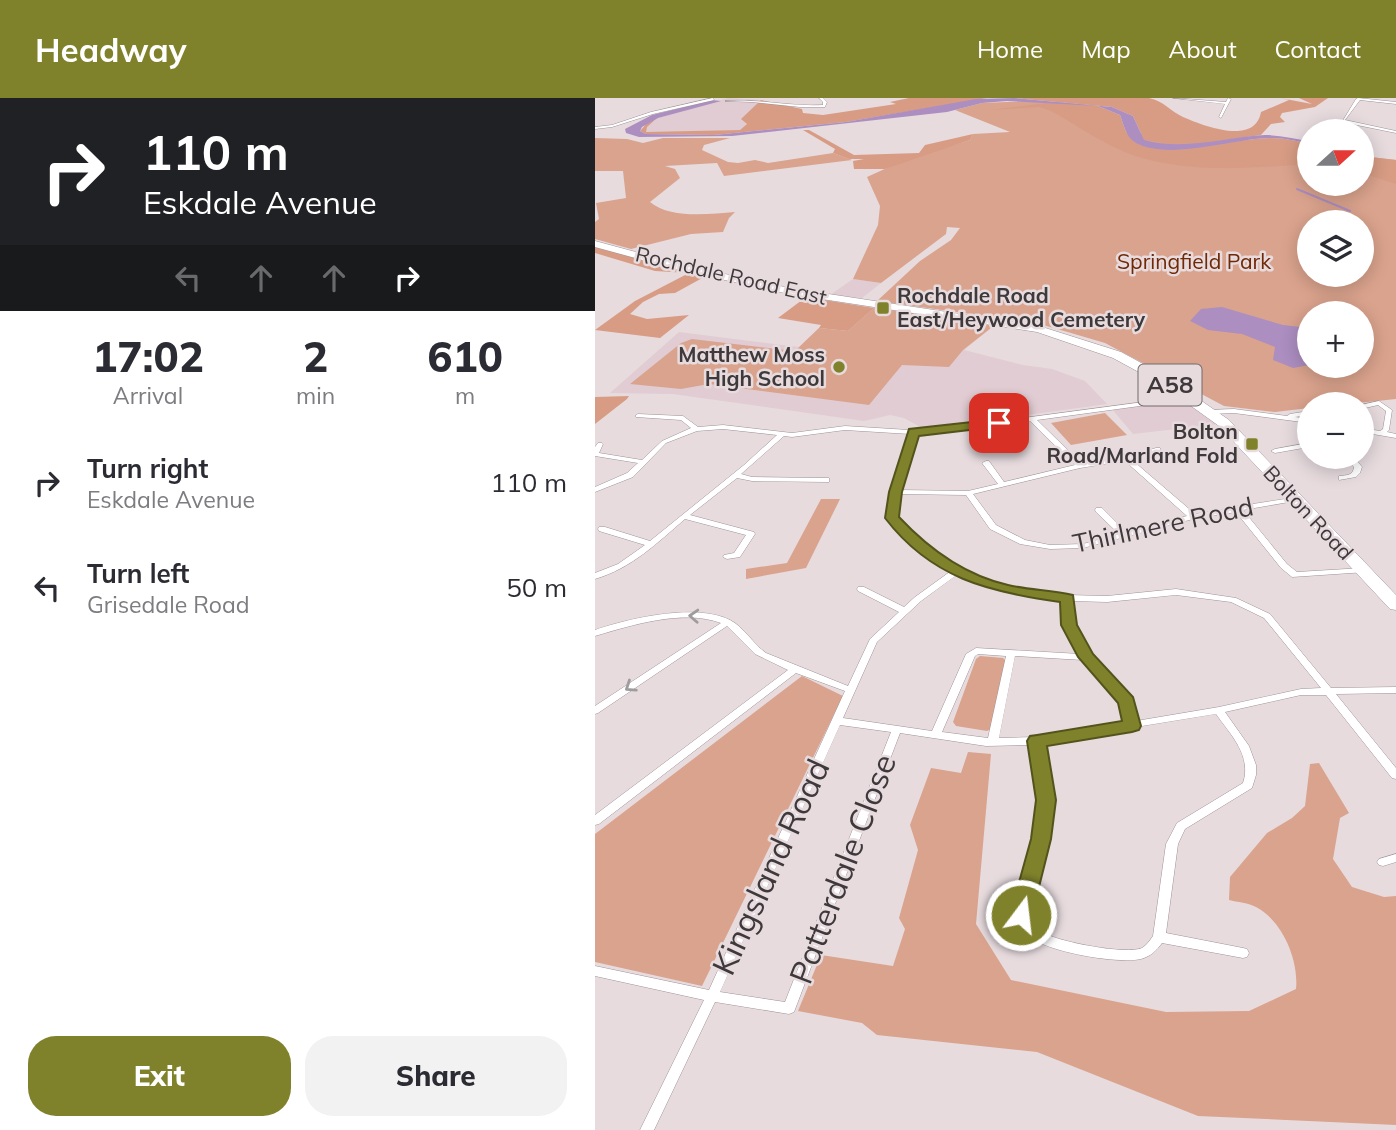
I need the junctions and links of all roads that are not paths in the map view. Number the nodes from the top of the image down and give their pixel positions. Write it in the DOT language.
graph roads {
  1 [pos="821,98"];
  2 [pos="1175,98"];
  3 [pos="1361,98"];
  4 [pos="713,99"];
  5 [pos="1229,100"];
  6 [pos="727,101"];
  7 [pos="1396,103"];
  8 [pos="1221,117"];
  9 [pos="595,128"];
  10 [pos="1396,132"];
  11 [pos="595,244"];
  12 [pos="868,303"];
  13 [pos="1189,398"];
  14 [pos="1374,404"];
  15 [pos="1210,412"];
  16 [pos="1297,414"];
  17 [pos="638,416"];
  18 [pos="1289,417"];
  19 [pos="1032,419"];
  20 [pos="1297,419"];
  21 [pos="696,429"];
  22 [pos="914,432"];
  23 [pos="1374,432"];
  24 [pos="1382,433"];
  25 [pos="781,435"];
  26 [pos="1396,436"];
  27 [pos="600,444"];
  28 [pos="1297,447"];
  29 [pos="1158,449"];
  30 [pos="1275,451"];
  31 [pos="1126,459"];
  32 [pos="642,462"];
  33 [pos="986,463"];
  34 [pos="1080,466"];
  35 [pos="1358,469"];
  36 [pos="735,475"];
  37 [pos="1349,478"];
  38 [pos="826,480"];
  39 [pos="1003,485"];
  40 [pos="595,489"];
  41 [pos="896,492"];
  42 [pos="968,493"];
  43 [pos="1295,499"];
  44 [pos="1237,508"];
  45 [pos="1098,510"];
  46 [pos="684,516"];
  47 [pos="1193,517"];
  48 [pos="602,529"];
  49 [pos="1123,534"];
  50 [pos="651,544"];
  51 [pos="727,557"];
  52 [pos="1363,570"];
  53 [pos="957,572"];
  54 [pos="595,576"];
  55 [pos="861,589"];
  56 [pos="1067,598"];
  57 [pos="1396,605"];
  58 [pos="904,611"];
  59 [pos="727,622"];
  60 [pos="595,633"];
  61 [pos="1011,652"];
  62 [pos="1086,657"];
  63 [pos="795,669"];
  64 [pos="848,690"];
  65 [pos="1396,690"];
  66 [pos="1327,691"];
  67 [pos="1219,710"];
  68 [pos="595,711"];
  69 [pos="837,721"];
  70 [pos="1132,726"];
  71 [pos="897,729"];
  72 [pos="936,734"];
  73 [pos="993,741"];
  74 [pos="1037,741"];
  75 [pos="1396,775"];
  76 [pos="595,821"];
  77 [pos="1396,858"];
  78 [pos="1383,862"];
  79 [pos="1159,937"];
  80 [pos="1243,953"];
  81 [pos="595,971"];
  82 [pos="712,996"];
  83 [pos="647,1130"];
  1 -- 6 [label="street"];
  2 -- 5 [label="street"];
  3 -- 7 [label="street"];
  3 -- 10 [label="street"];
  4 -- 9 [label="street"];
  5 -- 8 [label="street"];
  11 -- 12 [label="highway, Rochdale Road East / A58"];
  12 -- 13 [label="highway, Bolton Road / A58"];
  13 -- 15 [label="highway, Bolton Road / A58"];
  13 -- 19 [label="street"];
  14 -- 24 [label="street"];
  15 -- 18 [label="street"];
  15 -- 43 [label="highway, Bolton Road / A58"];
  16 -- 18 [label="street"];
  17 -- 21 [label="street"];
  18 -- 20 [label="street"];
  19 -- 22 [label="street"];
  19 -- 34 [label="street"];
  21 -- 25 [label="street"];
  21 -- 32 [label="street"];
  22 -- 25 [label="street"];
  22 -- 41 [label="street"];
  23 -- 24 [label="street"];
  24 -- 26 [label="street"];
  25 -- 36 [label="street"];
  27 -- 32 [label="street"];
  28 -- 30 [label="street"];
  29 -- 31 [label="street"];
  31 -- 34 [label="street"];
  31 -- 47 [label="street"];
  32 -- 40 [label="street"];
  33 -- 39 [label="street"];
  34 -- 39 [label="street"];
  35 -- 37 [label="street"];
  36 -- 38 [label="street"];
  36 -- 46 [label="street"];
  39 -- 42 [label="street"];
  41 -- 42 [label="street"];
  41 -- 53 [label="street"];
  42 -- 49 [label="street, Thirlmere Road"];
  43 -- 44 [label="street, Thirlmere Road"];
  43 -- 52 [label="highway, Bolton Road / A58"];
  44 -- 47 [label="street, Thirlmere Road"];
  44 -- 52 [label="street"];
  45 -- 49 [label="street"];
  46 -- 50 [label="street"];
  46 -- 51 [label="street"];
  47 -- 49 [label="street, Thirlmere Road"];
  48 -- 50 [label="street"];
  50 -- 54 [label="street"];
  52 -- 57 [label="highway, Bolton Road / A58"];
  53 -- 56 [label="street"];
  53 -- 58 [label="street, Kingsland Road"];
  55 -- 58 [label="street"];
  56 -- 62 [label="street"];
  56 -- 66 [label="street"];
  58 -- 64 [label="street, Kingsland Road"];
  59 -- 60 [label="street, one-way"];
  59 -- 63 [label="street"];
  59 -- 68 [label="street, one-way"];
  61 -- 62 [label="street"];
  61 -- 72 [label="street"];
  61 -- 73 [label="street"];
  62 -- 70 [label="street"];
  63 -- 64 [label="street"];
  63 -- 76 [label="street"];
  64 -- 69 [label="street, Kingsland Road"];
  65 -- 66 [label="street"];
  66 -- 67 [label="street"];
  66 -- 75 [label="street"];
  67 -- 70 [label="street"];
  67 -- 79 [label="street"];
  69 -- 71 [label="street"];
  69 -- 82 [label="street, Kingsland Road"];
  70 -- 74 [label="street"];
  71 -- 72 [label="street"];
  71 -- 82 [label="street, Patterdale Close"];
  72 -- 73 [label="street"];
  73 -- 74 [label="street"];
  74 -- 79 [label="street"];
  77 -- 78 [label="street"];
  79 -- 80 [label="street"];
  81 -- 82 [label="street"];
  82 -- 83 [label="street, Kingsland Road"];
}
